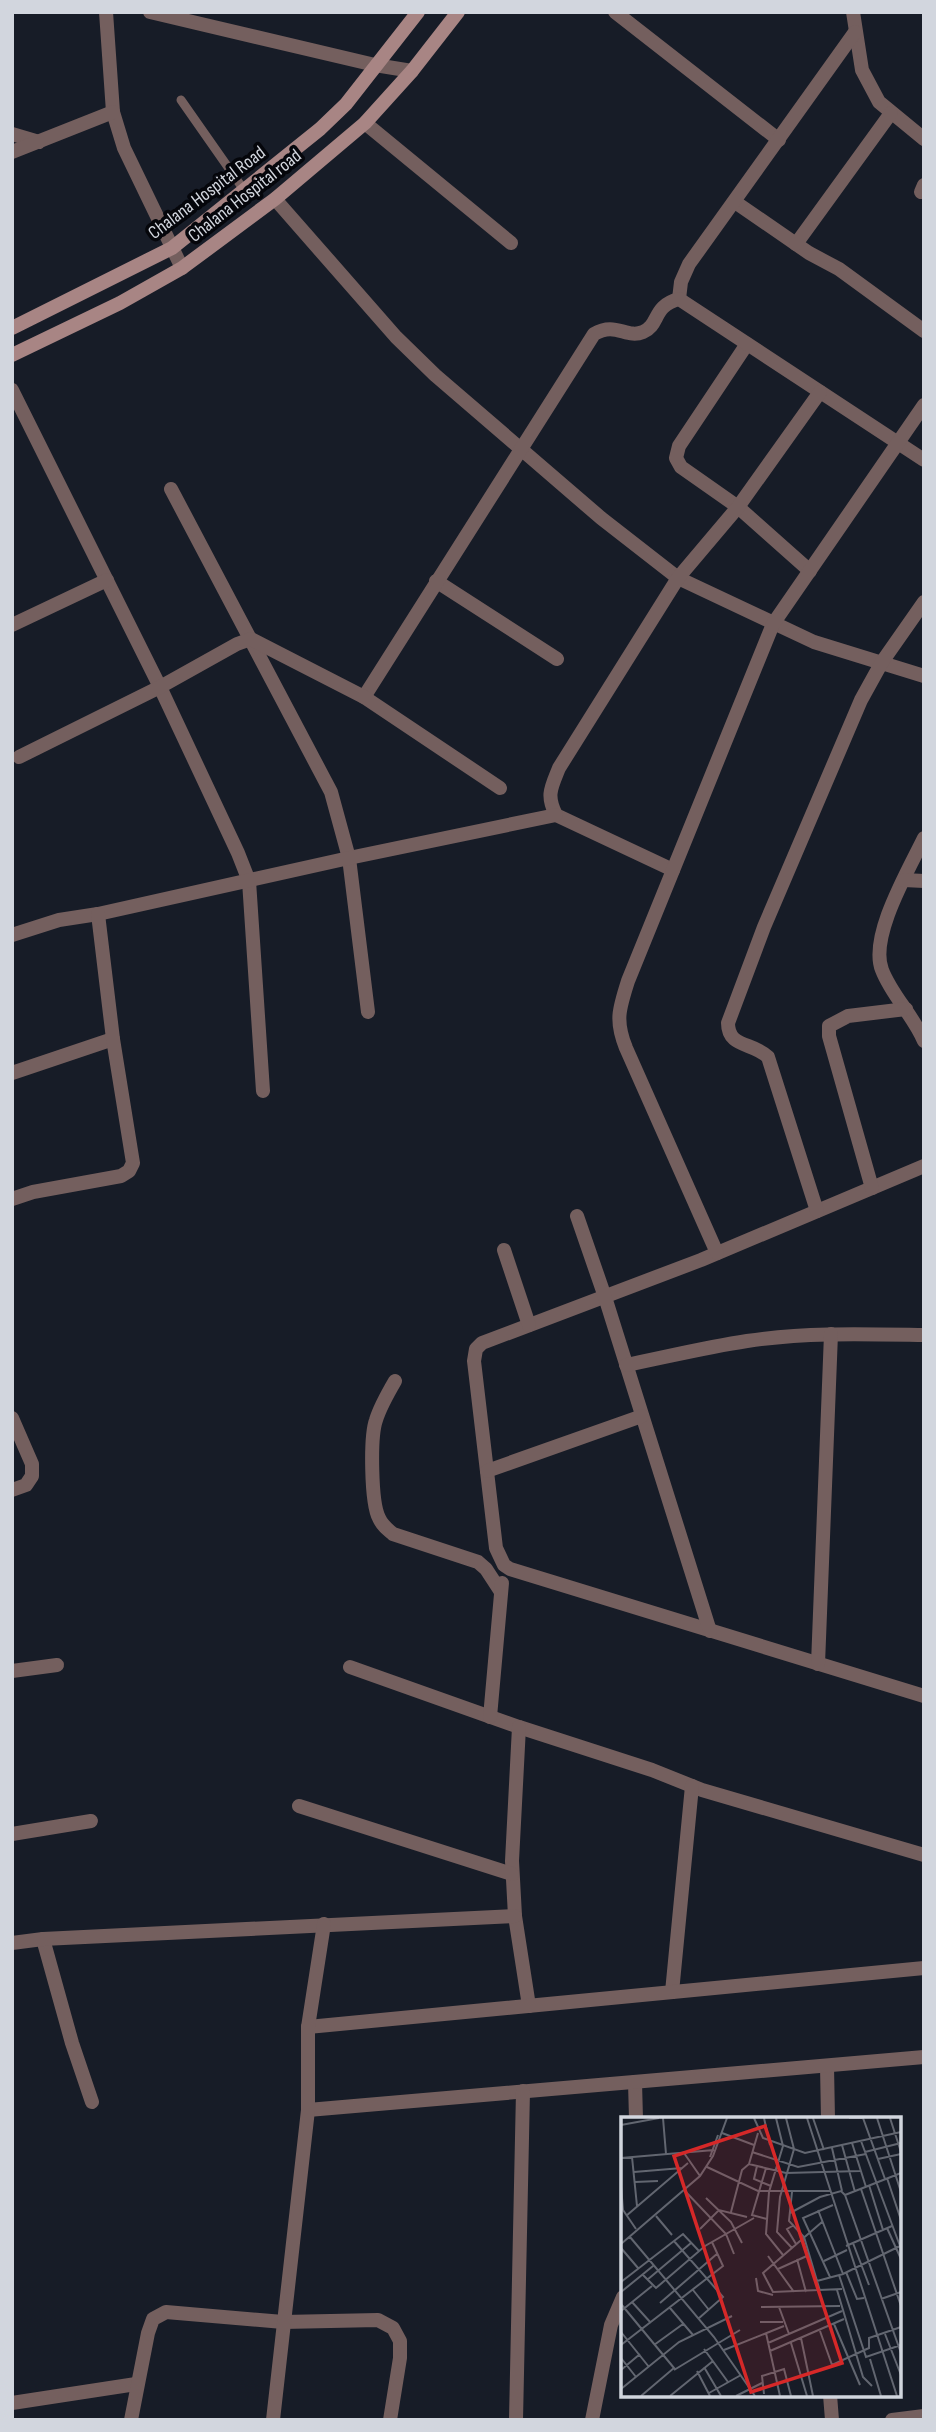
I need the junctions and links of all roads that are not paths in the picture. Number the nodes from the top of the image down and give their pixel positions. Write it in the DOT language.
graph roads {
  1 [pos="106,12"];
  2 [pos="150,12"];
  3 [pos="418,12"];
  4 [pos="458,12"];
  5 [pos="615,12"];
  6 [pos="853,12"];
  7 [pos="855,32"];
  8 [pos="375,65"];
  9 [pos="412,71"];
  10 [pos="181,100"];
  11 [pos="113,112"];
  12 [pos="891,113"];
  13 [pos="365,123"];
  14 [pos="12,134"];
  15 [pos="779,139"];
  16 [pos="924,139"];
  17 [pos="39,142"];
  18 [pos="12,152"];
  19 [pos="244,190"];
  20 [pos="275,199"];
  21 [pos="735,202"];
  22 [pos="511,243"];
  23 [pos="796,244"];
  24 [pos="173,248"];
  25 [pos="182,268"];
  26 [pos="679,299"];
  27 [pos="12,328"];
  28 [pos="924,331"];
  29 [pos="747,344"];
  30 [pos="12,355"];
  31 [pos="12,390"];
  32 [pos="820,392"];
  33 [pos="924,405"];
  34 [pos="898,444"];
  35 [pos="520,449"];
  36 [pos="924,460"];
  37 [pos="172,489"];
  38 [pos="738,507"];
  39 [pos="810,571"];
  40 [pos="678,578"];
  41 [pos="107,580"];
  42 [pos="436,581"];
  43 [pos="924,602"];
  44 [pos="773,624"];
  45 [pos="12,625"];
  46 [pos="251,639"];
  47 [pos="556,659"];
  48 [pos="882,662"];
  49 [pos="924,676"];
  50 [pos="160,687"];
  51 [pos="364,696"];
  52 [pos="19,757"];
  53 [pos="500,788"];
  54 [pos="556,815"];
  55 [pos="924,838"];
  56 [pos="349,858"];
  57 [pos="673,870"];
  58 [pos="904,880"];
  59 [pos="248,881"];
  60 [pos="924,881"];
  61 [pos="98,914"];
  62 [pos="12,935"];
  63 [pos="906,1009"];
  64 [pos="369,1012"];
  65 [pos="113,1039"];
  66 [pos="924,1041"];
  67 [pos="12,1073"];
  68 [pos="263,1091"];
  69 [pos="924,1167"];
  70 [pos="872,1188"];
  71 [pos="12,1199"];
  72 [pos="817,1211"];
  73 [pos="578,1216"];
  74 [pos="504,1250"];
  75 [pos="717,1253"];
  76 [pos="605,1297"];
  77 [pos="529,1325"];
  78 [pos="831,1334"];
  79 [pos="924,1335"];
  80 [pos="626,1365"];
  81 [pos="395,1381"];
  82 [pos="642,1416"];
  83 [pos="12,1418"];
  84 [pos="487,1471"];
  85 [pos="12,1490"];
  86 [pos="504,1564"];
  87 [pos="501,1592"];
  88 [pos="710,1631"];
  89 [pos="818,1664"];
  90 [pos="57,1665"];
  91 [pos="350,1667"];
  92 [pos="12,1671"];
  93 [pos="924,1696"];
  94 [pos="490,1717"];
  95 [pos="519,1727"];
  96 [pos="692,1786"];
  97 [pos="299,1806"];
  98 [pos="91,1821"];
  99 [pos="12,1834"];
  100 [pos="924,1855"];
  101 [pos="512,1874"];
  102 [pos="514,1916"];
  103 [pos="324,1924"];
  104 [pos="43,1939"];
  105 [pos="12,1943"];
  106 [pos="924,1968"];
  107 [pos="672,1992"];
  108 [pos="529,2006"];
  109 [pos="308,2027"];
  110 [pos="924,2057"];
  111 [pos="827,2066"];
  112 [pos="635,2082"];
  113 [pos="523,2091"];
  114 [pos="92,2102"];
  115 [pos="308,2110"];
  116 [pos="636,2117"];
  117 [pos="828,2117"];
  118 [pos="621,2302"];
  119 [pos="283,2322"];
  120 [pos="136,2384"];
  121 [pos="830,2397"];
  122 [pos="12,2403"];
  123 [pos="924,2416"];
  124 [pos="131,2420"];
  125 [pos="272,2420"];
  126 [pos="390,2420"];
  127 [pos="516,2420"];
  128 [pos="592,2420"];
  129 [pos="832,2420"];
  130 [pos="892,2420"];
  1 -- 11 [label="street"];
  2 -- 8 [label="street"];
  3 -- 8 [label="street, Chalana Hospital Road"];
  4 -- 9 [label="street, Chalana Hospital road"];
  5 -- 15 [label="street"];
  6 -- 7 [label="street"];
  7 -- 12 [label="street"];
  7 -- 15 [label="street"];
  8 -- 9 [label="street"];
  8 -- 19 [label="street, Chalana Hospital Road"];
  9 -- 13 [label="street, Chalana Hospital road"];
  10 -- 19 [label="lane"];
  11 -- 17 [label="street"];
  11 -- 24 [label="street"];
  12 -- 16 [label="street"];
  12 -- 23 [label="street"];
  13 -- 20 [label="street, Chalana Hospital road"];
  13 -- 22 [label="street"];
  14 -- 17 [label="street"];
  15 -- 21 [label="street"];
  17 -- 18 [label="street"];
  19 -- 24 [label="street, Chalana Hospital Road"];
  20 -- 25 [label="street, Chalana Hospital road"];
  20 -- 35 [label="street"];
  21 -- 23 [label="street"];
  21 -- 26 [label="street"];
  23 -- 28 [label="street"];
  24 -- 25 [label="street"];
  24 -- 27 [label="street, Chalana Hospital Road"];
  25 -- 30 [label="street, Chalana Hospital road"];
  26 -- 29 [label="street"];
  26 -- 35 [label="street"];
  29 -- 32 [label="street"];
  29 -- 38 [label="street"];
  31 -- 41 [label="street"];
  32 -- 34 [label="street"];
  32 -- 38 [label="street"];
  33 -- 34 [label="street"];
  34 -- 36 [label="street"];
  34 -- 39 [label="street"];
  35 -- 40 [label="street"];
  35 -- 42 [label="street"];
  37 -- 46 [label="street"];
  38 -- 39 [label="street"];
  38 -- 40 [label="street"];
  39 -- 44 [label="street"];
  40 -- 44 [label="street"];
  40 -- 54 [label="street"];
  41 -- 45 [label="street"];
  41 -- 50 [label="street"];
  42 -- 47 [label="street"];
  42 -- 51 [label="street"];
  43 -- 48 [label="street"];
  44 -- 48 [label="street"];
  44 -- 57 [label="street"];
  46 -- 50 [label="street"];
  46 -- 51 [label="street"];
  46 -- 56 [label="street"];
  48 -- 49 [label="street"];
  48 -- 72 [label="street"];
  50 -- 52 [label="street"];
  50 -- 59 [label="street"];
  51 -- 53 [label="street"];
  54 -- 56 [label="street"];
  54 -- 57 [label="street"];
  55 -- 58 [label="street"];
  56 -- 59 [label="street"];
  56 -- 64 [label="street"];
  57 -- 75 [label="street"];
  58 -- 60 [label="street"];
  58 -- 63 [label="street"];
  59 -- 61 [label="street"];
  59 -- 68 [label="street"];
  61 -- 62 [label="street"];
  61 -- 65 [label="street"];
  63 -- 66 [label="street"];
  63 -- 70 [label="street"];
  65 -- 67 [label="street"];
  65 -- 71 [label="street"];
  69 -- 70 [label="street"];
  70 -- 72 [label="street"];
  72 -- 75 [label="street"];
  73 -- 76 [label="street"];
  74 -- 77 [label="street"];
  75 -- 76 [label="street"];
  76 -- 77 [label="street"];
  76 -- 80 [label="street"];
  77 -- 84 [label="street"];
  78 -- 79 [label="street"];
  78 -- 80 [label="street"];
  78 -- 89 [label="street"];
  80 -- 82 [label="street"];
  81 -- 87 [label="street"];
  82 -- 84 [label="street"];
  82 -- 88 [label="street"];
  83 -- 85 [label="street"];
  84 -- 86 [label="street"];
  86 -- 87 [label="street"];
  86 -- 88 [label="street"];
  87 -- 94 [label="street"];
  88 -- 89 [label="street"];
  89 -- 93 [label="street"];
  90 -- 92 [label="street"];
  91 -- 94 [label="street"];
  94 -- 95 [label="street"];
  95 -- 96 [label="street"];
  95 -- 101 [label="street"];
  96 -- 100 [label="street"];
  96 -- 107 [label="street"];
  97 -- 101 [label="street"];
  98 -- 99 [label="street"];
  101 -- 102 [label="street"];
  102 -- 103 [label="street"];
  102 -- 108 [label="street"];
  103 -- 104 [label="street"];
  103 -- 109 [label="street"];
  104 -- 105 [label="street"];
  104 -- 114 [label="street"];
  106 -- 107 [label="street"];
  107 -- 108 [label="street"];
  108 -- 109 [label="street"];
  109 -- 115 [label="street"];
  110 -- 111 [label="street"];
  111 -- 112 [label="street"];
  111 -- 117 [label="street"];
  112 -- 113 [label="street"];
  112 -- 116 [label="street"];
  113 -- 115 [label="street"];
  113 -- 127 [label="street"];
  115 -- 119 [label="street"];
  118 -- 128 [label="street"];
  119 -- 120 [label="street"];
  119 -- 125 [label="street"];
  119 -- 126 [label="street"];
  120 -- 122 [label="street"];
  120 -- 124 [label="street"];
  121 -- 129 [label="street"];
  123 -- 130 [label="street"];
}
